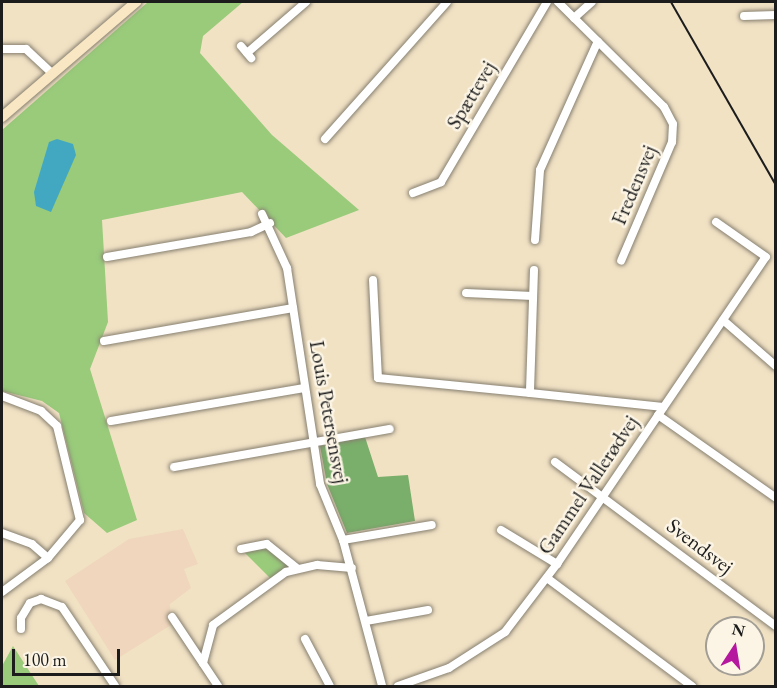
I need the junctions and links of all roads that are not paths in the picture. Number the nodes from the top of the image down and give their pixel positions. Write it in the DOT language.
graph roads {
  1 [pos="136,2"];
  2 [pos="306,2"];
  3 [pos="447,2"];
  4 [pos="547,2"];
  5 [pos="558,2"];
  6 [pos="592,2"];
  7 [pos="776,15"];
  8 [pos="744,16"];
  9 [pos="574,18"];
  10 [pos="598,41"];
  11 [pos="241,46"];
  12 [pos="2,49"];
  13 [pos="52,73"];
  14 [pos="2,117"];
  15 [pos="326,139"];
  16 [pos="413,193"];
  17 [pos="262,214"];
  18 [pos="716,222"];
  19 [pos="270,223"];
  20 [pos="535,240"];
  21 [pos="107,257"];
  22 [pos="621,261"];
  23 [pos="534,270"];
  24 [pos="373,280"];
  25 [pos="466,293"];
  26 [pos="533,296"];
  27 [pos="293,308"];
  28 [pos="723,320"];
  29 [pos="104,341"];
  30 [pos="776,366"];
  31 [pos="304,388"];
  32 [pos="530,393"];
  33 [pos="2,396"];
  34 [pos="663,407"];
  35 [pos="658,415"];
  36 [pos="111,421"];
  37 [pos="390,429"];
  38 [pos="313,443"];
  39 [pos="555,462"];
  40 [pos="174,467"];
  41 [pos="603,495"];
  42 [pos="776,498"];
  43 [pos="432,525"];
  44 [pos="501,530"];
  45 [pos="2,533"];
  46 [pos="344,540"];
  47 [pos="241,549"];
  48 [pos="48,558"];
  49 [pos="557,564"];
  50 [pos="297,568"];
  51 [pos="352,568"];
  52 [pos="547,578"];
  53 [pos="2,592"];
  54 [pos="428,610"];
  55 [pos="172,617"];
  56 [pos="366,621"];
  57 [pos="776,626"];
  58 [pos="21,629"];
  59 [pos="305,639"];
  60 [pos="203,663"];
  61 [pos="115,687"];
  62 [pos="219,687"];
  63 [pos="330,687"];
  64 [pos="382,687"];
  65 [pos="398,687"];
  66 [pos="692,687"];
  1 -- 13 [label="street"];
  2 -- 11 [label="street"];
  3 -- 15 [label="street"];
  4 -- 16 [label="street, Spættevej"];
  5 -- 9 [label="street, Fredensvej"];
  6 -- 9 [label="street"];
  7 -- 8 [label="street"];
  9 -- 10 [label="street, Fredensvej"];
  10 -- 20 [label="street"];
  10 -- 22 [label="street, Fredensvej"];
  12 -- 13 [label="street"];
  13 -- 14 [label="street"];
  17 -- 19 [label="street, Louis Petersensvej"];
  18 -- 28 [label="street, Gammel Vallerødvej"];
  19 -- 21 [label="street"];
  19 -- 27 [label="street, Louis Petersensvej"];
  23 -- 26 [label="street"];
  24 -- 32 [label="street"];
  25 -- 26 [label="street"];
  26 -- 32 [label="street"];
  27 -- 29 [label="street"];
  27 -- 31 [label="street, Louis Petersensvej"];
  28 -- 30 [label="street"];
  28 -- 34 [label="street, Gammel Vallerødvej"];
  31 -- 36 [label="street"];
  31 -- 38 [label="street, Louis Petersensvej"];
  32 -- 34 [label="street"];
  33 -- 48 [label="street"];
  34 -- 35 [label="street, Gammel Vallerødvej"];
  35 -- 41 [label="street, Gammel Vallerødvej"];
  35 -- 42 [label="street"];
  37 -- 38 [label="street"];
  38 -- 40 [label="street"];
  38 -- 46 [label="street, Louis Petersensvej"];
  39 -- 41 [label="street, Svendsvej"];
  41 -- 49 [label="street, Gammel Vallerødvej"];
  41 -- 57 [label="street, Svendsvej"];
  43 -- 46 [label="street"];
  44 -- 49 [label="street"];
  45 -- 48 [label="street"];
  46 -- 51 [label="street, Louis Petersensvej"];
  47 -- 50 [label="street"];
  48 -- 53 [label="street"];
  49 -- 52 [label="street, Gammel Vallerødvej"];
  50 -- 51 [label="street"];
  50 -- 60 [label="street"];
  51 -- 56 [label="street, Louis Petersensvej"];
  52 -- 65 [label="street, Gammel Vallerødvej"];
  52 -- 66 [label="street"];
  54 -- 56 [label="street"];
  55 -- 60 [label="street"];
  56 -- 64 [label="street, Louis Petersensvej"];
  58 -- 61 [label="street"];
  59 -- 63 [label="street"];
  60 -- 62 [label="street"];
}
